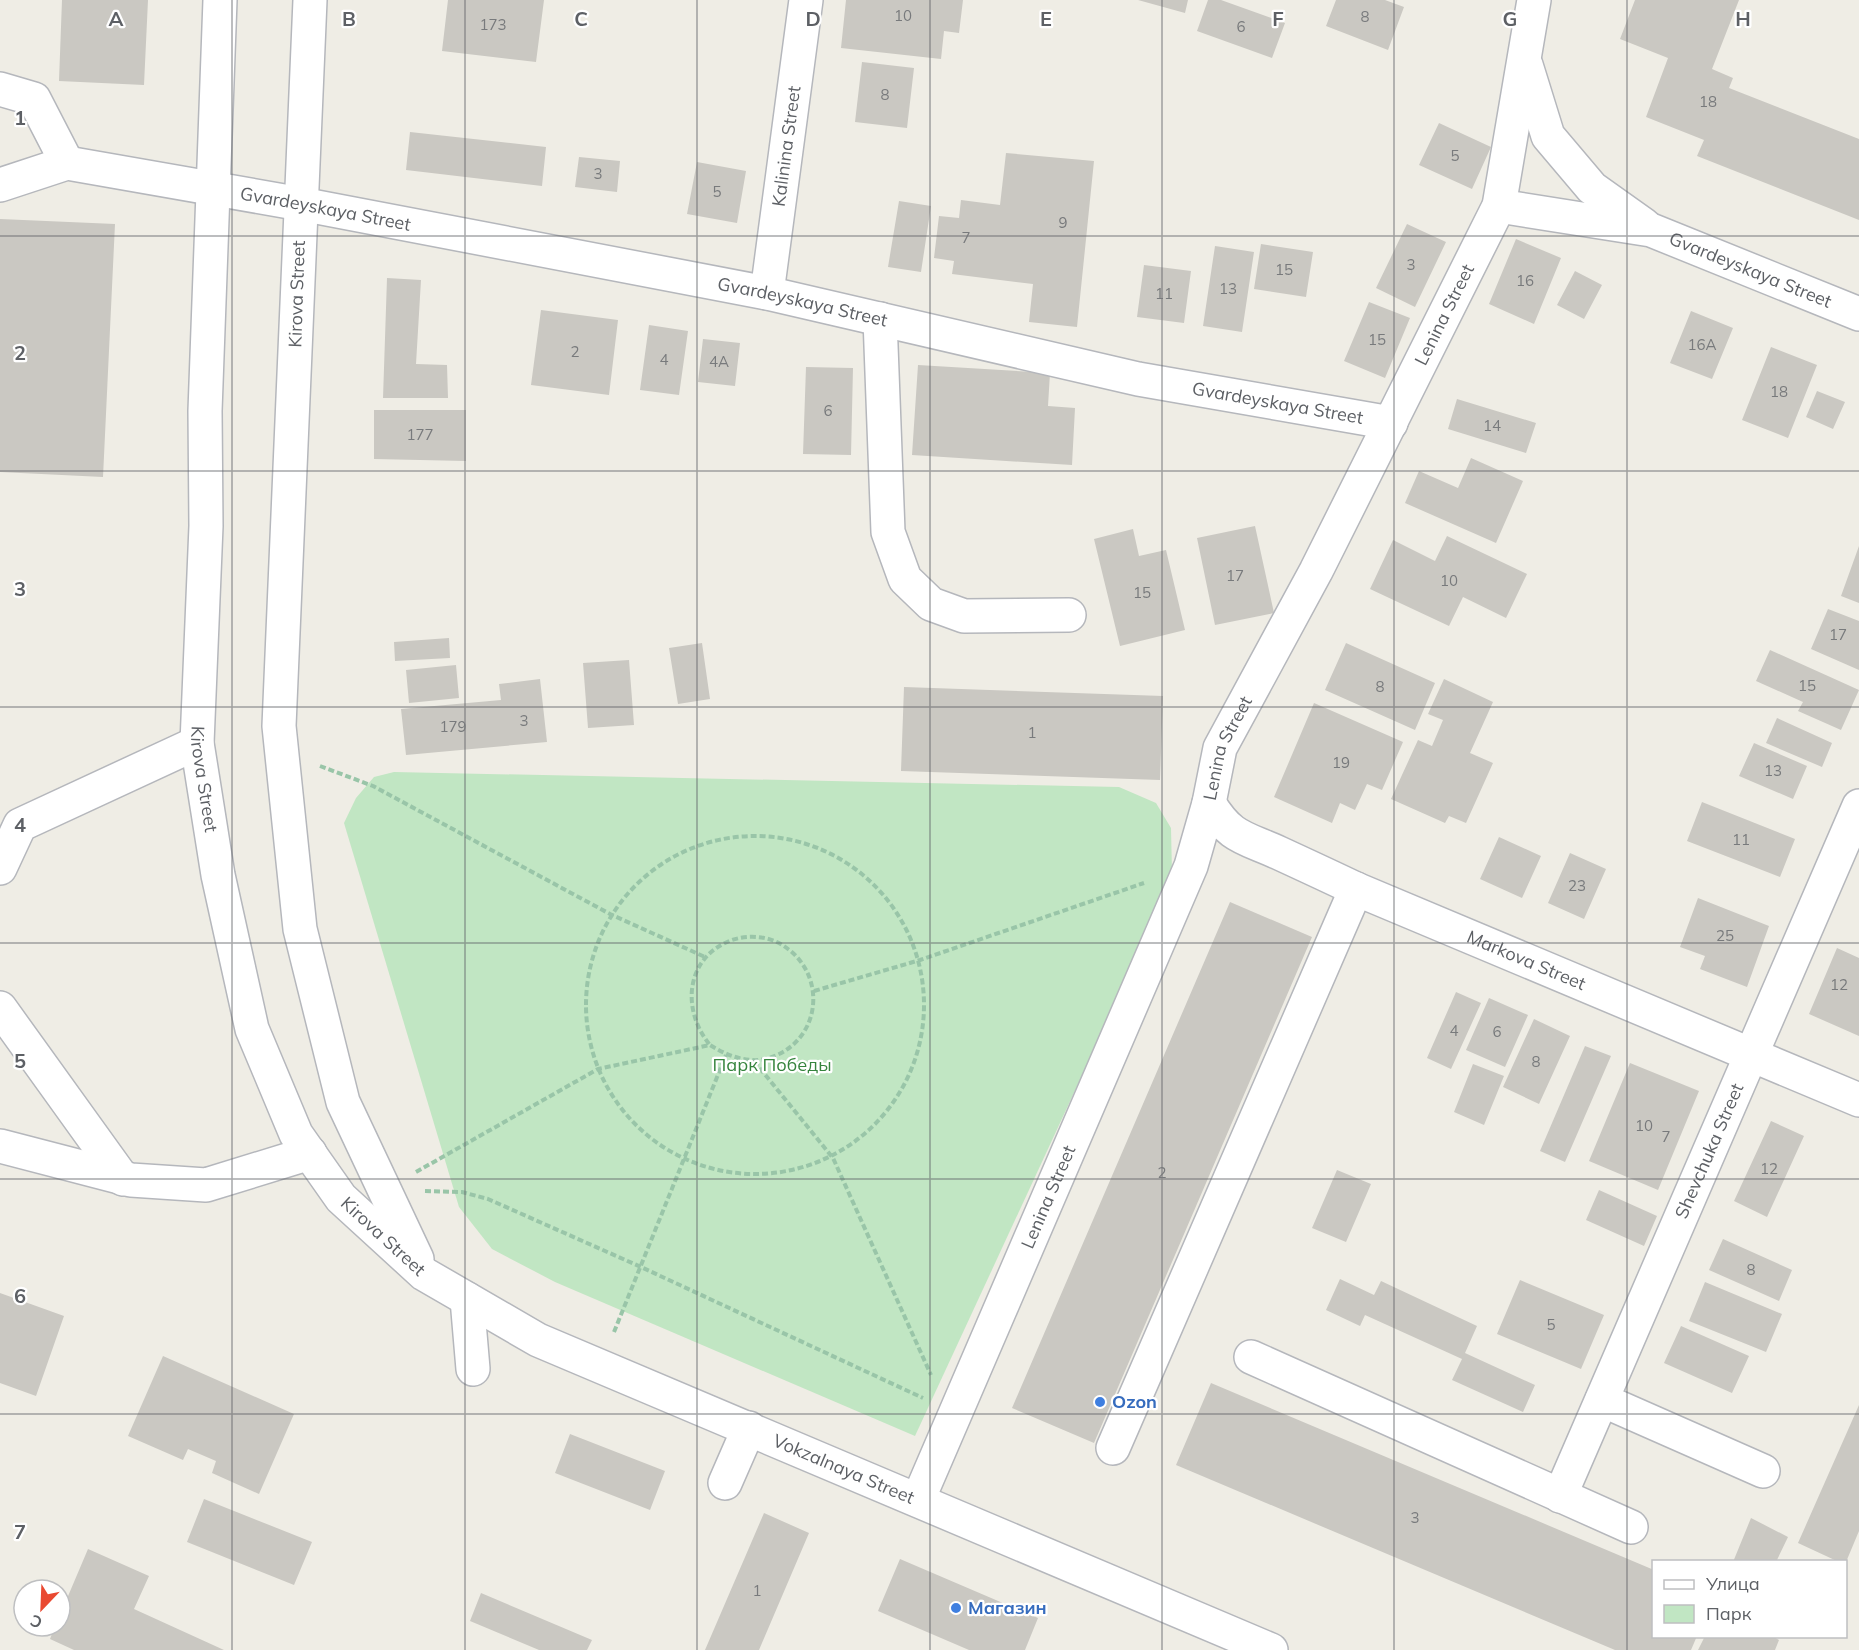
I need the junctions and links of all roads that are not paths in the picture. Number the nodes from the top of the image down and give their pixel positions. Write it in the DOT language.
graph roads {
  1 [pos="220,0"];
  2 [pos="310,0"];
  3 [pos="806,0"];
  4 [pos="1530,1"];
  5 [pos="1524,60"];
  6 [pos="0,89"];
  7 [pos="67,163"];
  8 [pos="0,185"];
  9 [pos="213,189"];
  10 [pos="301,204"];
  11 [pos="1499,206"];
  12 [pos="1651,230"];
  13 [pos="767,293"];
  14 [pos="1859,314"];
  15 [pos="880,319"];
  16 [pos="1391,423"];
  17 [pos="1069,615"];
  18 [pos="197,743"];
  19 [pos="1209,803"];
  20 [pos="1859,806"];
  21 [pos="0,868"];
  22 [pos="1356,889"];
  23 [pos="0,1008"];
  24 [pos="1750,1055"];
  25 [pos="1859,1100"];
  26 [pos="0,1146"];
  27 [pos="310,1153"];
  28 [pos="123,1179"];
  29 [pos="424,1274"];
  30 [pos="467,1299"];
  31 [pos="1251,1357"];
  32 [pos="474,1369"];
  33 [pos="1602,1400"];
  34 [pos="748,1428"];
  35 [pos="1113,1448"];
  36 [pos="1763,1471"];
  37 [pos="725,1483"];
  38 [pos="1560,1496"];
  39 [pos="918,1500"];
  40 [pos="1631,1527"];
  41 [pos="1271,1650"];
  1 -- 9 [label="street, Kirova Street"];
  2 -- 10 [label="street, Kirova Street"];
  3 -- 13 [label="street, Kalinina Street"];
  4 -- 5 [label="street, Lenina Street"];
  5 -- 11 [label="street, Lenina Street"];
  5 -- 12 [label="street"];
  6 -- 7 [label="street"];
  7 -- 8 [label="street"];
  7 -- 9 [label="street, Gvardeyskaya Street"];
  9 -- 10 [label="street, Gvardeyskaya Street"];
  9 -- 18 [label="street, Kirova Street"];
  10 -- 13 [label="street, Gvardeyskaya Street"];
  10 -- 29 [label="street, Kirova Street"];
  11 -- 12 [label="street, Gvardeyskaya Street"];
  11 -- 16 [label="street, Lenina Street"];
  12 -- 14 [label="street, Gvardeyskaya Street"];
  13 -- 15 [label="street, Gvardeyskaya Street"];
  15 -- 16 [label="street, Gvardeyskaya Street"];
  15 -- 17 [label="street"];
  16 -- 19 [label="street, Lenina Street"];
  18 -- 21 [label="street"];
  18 -- 27 [label="street, Kirova Street"];
  19 -- 22 [label="street, Markova Street"];
  19 -- 39 [label="street, Lenina Street"];
  20 -- 24 [label="street, Shevchuka Street"];
  22 -- 24 [label="street, Markova Street"];
  22 -- 35 [label="street"];
  23 -- 28 [label="street"];
  24 -- 25 [label="street, Markova Street"];
  24 -- 33 [label="street, Shevchuka Street"];
  26 -- 28 [label="street"];
  27 -- 28 [label="street"];
  27 -- 29 [label="street, Kirova Street"];
  29 -- 30 [label="street, Vokzalnaya Street"];
  30 -- 32 [label="street"];
  30 -- 34 [label="street, Vokzalnaya Street"];
  31 -- 38 [label="street"];
  33 -- 36 [label="street"];
  33 -- 38 [label="street, Shevchuka Street"];
  34 -- 37 [label="street"];
  34 -- 39 [label="street, Vokzalnaya Street"];
  38 -- 40 [label="street"];
  39 -- 41 [label="street, Vokzalnaya Street"];
}
